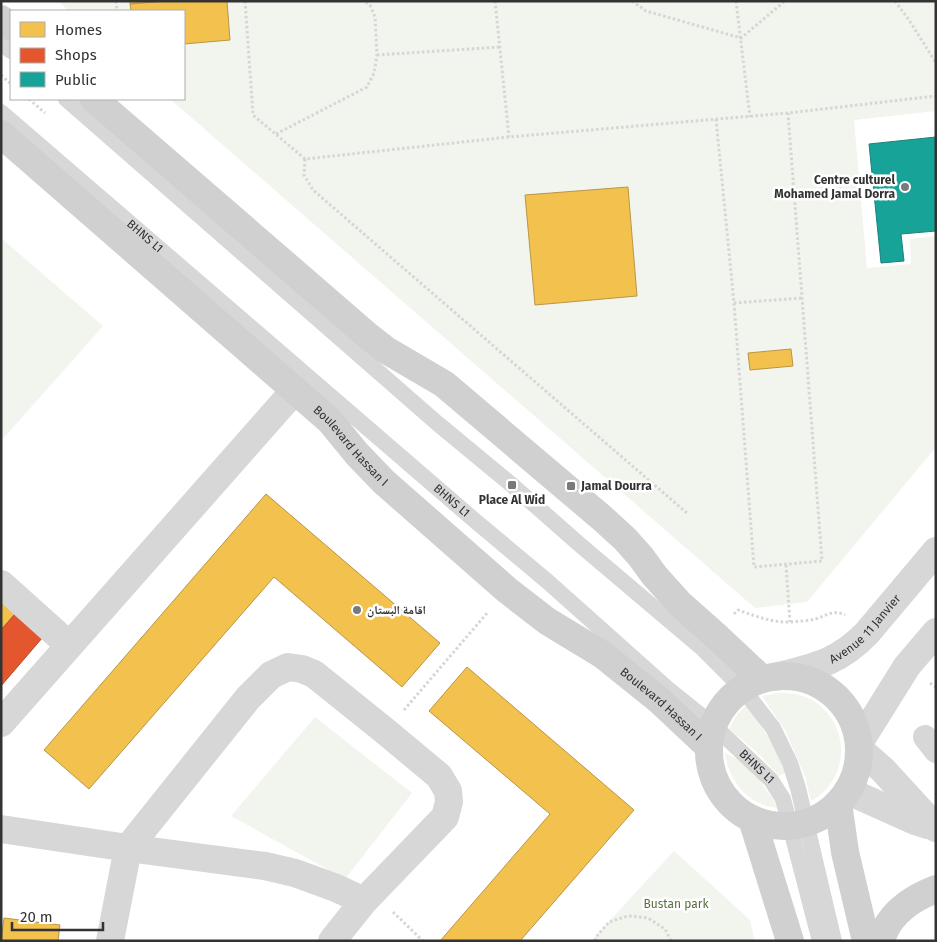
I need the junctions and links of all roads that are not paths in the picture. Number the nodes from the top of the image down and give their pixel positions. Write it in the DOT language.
graph roads {
  1 [pos="67,100"];
  2 [pos="95,100"];
  3 [pos="1,112"];
  4 [pos="1,134"];
  5 [pos="295,390"];
  6 [pos="936,551"];
  7 [pos="1,584"];
  8 [pos="936,632"];
  9 [pos="69,645"];
  10 [pos="760,682"];
  11 [pos="1,722"];
  12 [pos="711,736"];
  13 [pos="859,746"];
  14 [pos="843,797"];
  15 [pos="752,819"];
  16 [pos="798,824"];
  17 [pos="935,828"];
  18 [pos="1,829"];
  19 [pos="128,848"];
  20 [pos="936,889"];
  21 [pos="368,897"];
  22 [pos="110,941"];
  23 [pos="332,941"];
  24 [pos="790,941"];
  25 [pos="820,941"];
  26 [pos="834,941"];
  27 [pos="866,941"];
  28 [pos="880,941"];
  1 -- 10 [label="lane, BHNS L1"];
  2 -- 10 [label="main road"];
  3 -- 12 [label="lane, BHNS L1"];
  4 -- 5 [label="main road, Boulevard Hassan I"];
  5 -- 9 [label="street"];
  5 -- 12 [label="main road, Boulevard Hassan I"];
  6 -- 10 [label="street, Avenue 11 Janvier"];
  7 -- 9 [label="street"];
  8 -- 13 [label="street"];
  9 -- 11 [label="street"];
  10 -- 12 [label="main road"];
  10 -- 13 [label="main road"];
  10 -- 16 [label="lane, BHNS L1"];
  12 -- 15 [label="main road"];
  12 -- 16 [label="lane, BHNS L1"];
  13 -- 14 [label="main road"];
  13 -- 17 [label="street"];
  14 -- 16 [label="main road"];
  14 -- 17 [label="street"];
  14 -- 27 [label="main road"];
  15 -- 16 [label="main road"];
  15 -- 24 [label="main road"];
  16 -- 25 [label="lane, BHNS L1"];
  16 -- 26 [label="lane, BHNS L1"];
  18 -- 19 [label="street"];
  19 -- 21 [label="street"];
  19 -- 21 [label="street"];
  19 -- 22 [label="street"];
  20 -- 28 [label="main road"];
  21 -- 23 [label="street"];
}
